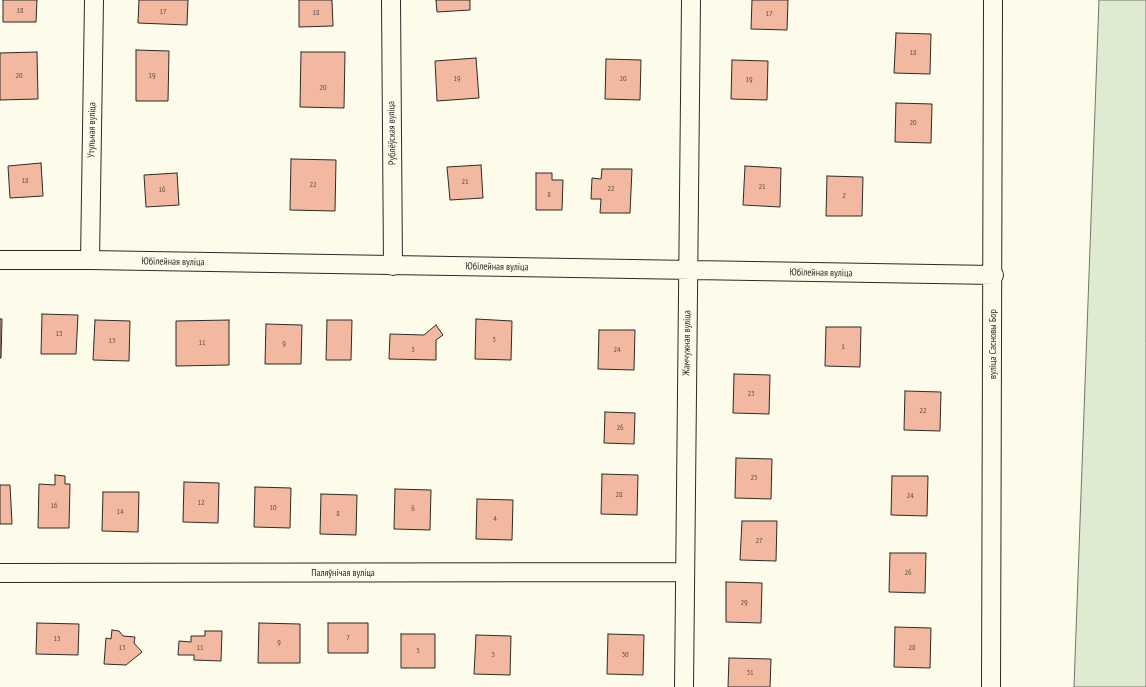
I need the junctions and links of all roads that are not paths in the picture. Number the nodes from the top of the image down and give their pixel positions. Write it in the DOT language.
graph roads {
  1 [pos="94,0"];
  2 [pos="391,0"];
  3 [pos="691,0"];
  4 [pos="993,0"];
  5 [pos="0,260"];
  6 [pos="90,260"];
  7 [pos="393,266"];
  8 [pos="688,271"];
  9 [pos="994,275"];
  10 [pos="685,572"];
  11 [pos="0,573"];
  12 [pos="684,687"];
  13 [pos="991,687"];
  1 -- 6 [label="street, Утульная вуліца"];
  2 -- 7 [label="street, Рублёўская вуліца"];
  3 -- 8 [label="street, Жамчужная вуліца"];
  4 -- 9 [label="street, вуліца Сасновы Бор"];
  5 -- 6 [label="street, Юбілейная вуліца"];
  6 -- 7 [label="street, Юбілейная вуліца"];
  7 -- 8 [label="street, Юбілейная вуліца"];
  8 -- 9 [label="street, Юбілейная вуліца"];
  8 -- 10 [label="street, Жамчужная вуліца"];
  9 -- 13 [label="street, вуліца Сасновы Бор"];
  10 -- 11 [label="street, Паляўнічая вуліца"];
  10 -- 12 [label="street, Жамчужная вуліца"];
}
